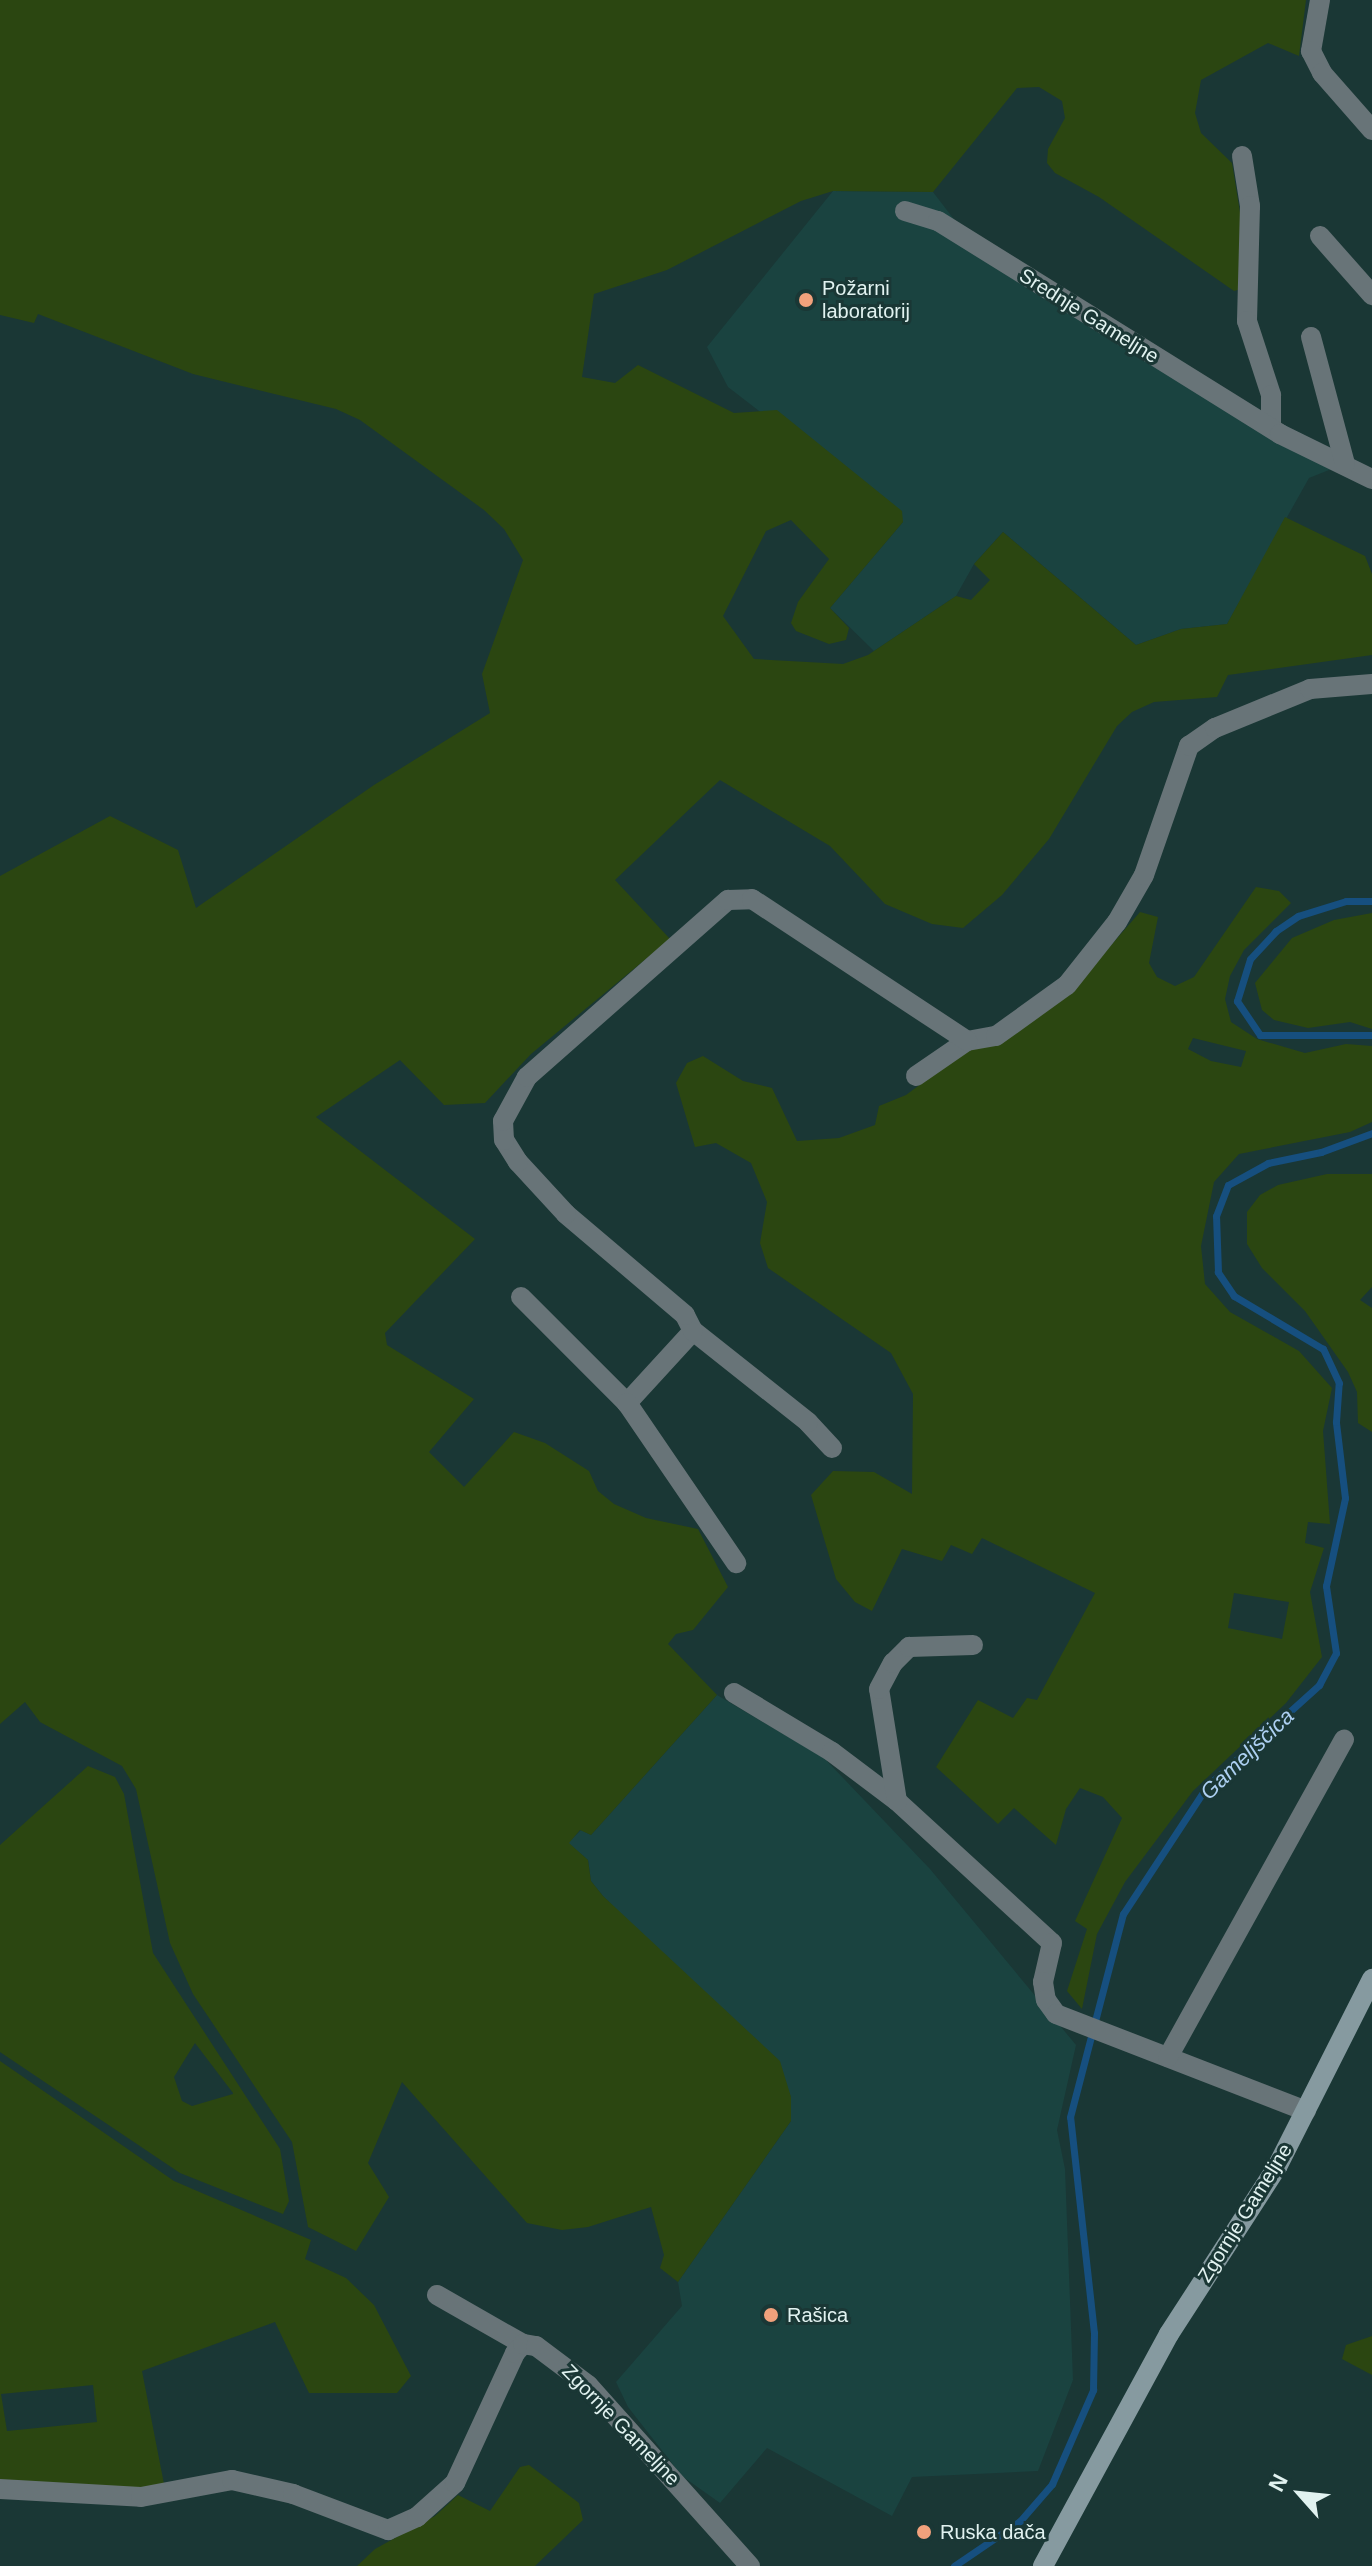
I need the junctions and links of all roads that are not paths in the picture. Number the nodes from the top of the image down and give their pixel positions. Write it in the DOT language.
graph roads {
  1 [pos="1320,0"];
  2 [pos="1372,130"];
  3 [pos="1242,156"];
  4 [pos="905,211"];
  5 [pos="1320,236"];
  6 [pos="1372,295"];
  7 [pos="1311,337"];
  8 [pos="1271,427"];
  9 [pos="1345,464"];
  10 [pos="1372,479"];
  11 [pos="1372,684"];
  12 [pos="967,1041"];
  13 [pos="916,1076"];
  14 [pos="521,1297"];
  15 [pos="693,1331"];
  16 [pos="627,1403"];
  17 [pos="832,1448"];
  18 [pos="736,1563"];
  19 [pos="973,1645"];
  20 [pos="734,1693"];
  21 [pos="1344,1739"];
  22 [pos="897,1801"];
  23 [pos="1372,1979"];
  24 [pos="1168,2057"];
  25 [pos="1306,2111"];
  26 [pos="437,2295"];
  27 [pos="523,2344"];
  28 [pos="0,2489"];
  29 [pos="750,2566"];
  30 [pos="1043,2566"];
  1 -- 2 [label="street"];
  3 -- 8 [label="street"];
  4 -- 8 [label="street, Srednje Gameljne"];
  5 -- 6 [label="street"];
  7 -- 9 [label="street"];
  8 -- 9 [label="street, Srednje Gameljne"];
  9 -- 10 [label="street, Srednje Gameljne"];
  11 -- 12 [label="street"];
  12 -- 13 [label="street"];
  12 -- 15 [label="street"];
  14 -- 16 [label="street"];
  15 -- 16 [label="street"];
  15 -- 17 [label="street"];
  16 -- 18 [label="street"];
  19 -- 22 [label="street"];
  20 -- 22 [label="street"];
  21 -- 24 [label="street"];
  22 -- 24 [label="street"];
  23 -- 25 [label="street, Zgornje Gameljne"];
  24 -- 25 [label="street"];
  25 -- 30 [label="street, Zgornje Gameljne"];
  26 -- 27 [label="street, Zgornje Gameljne"];
  27 -- 28 [label="street"];
  27 -- 29 [label="street, Zgornje Gameljne"];
}
